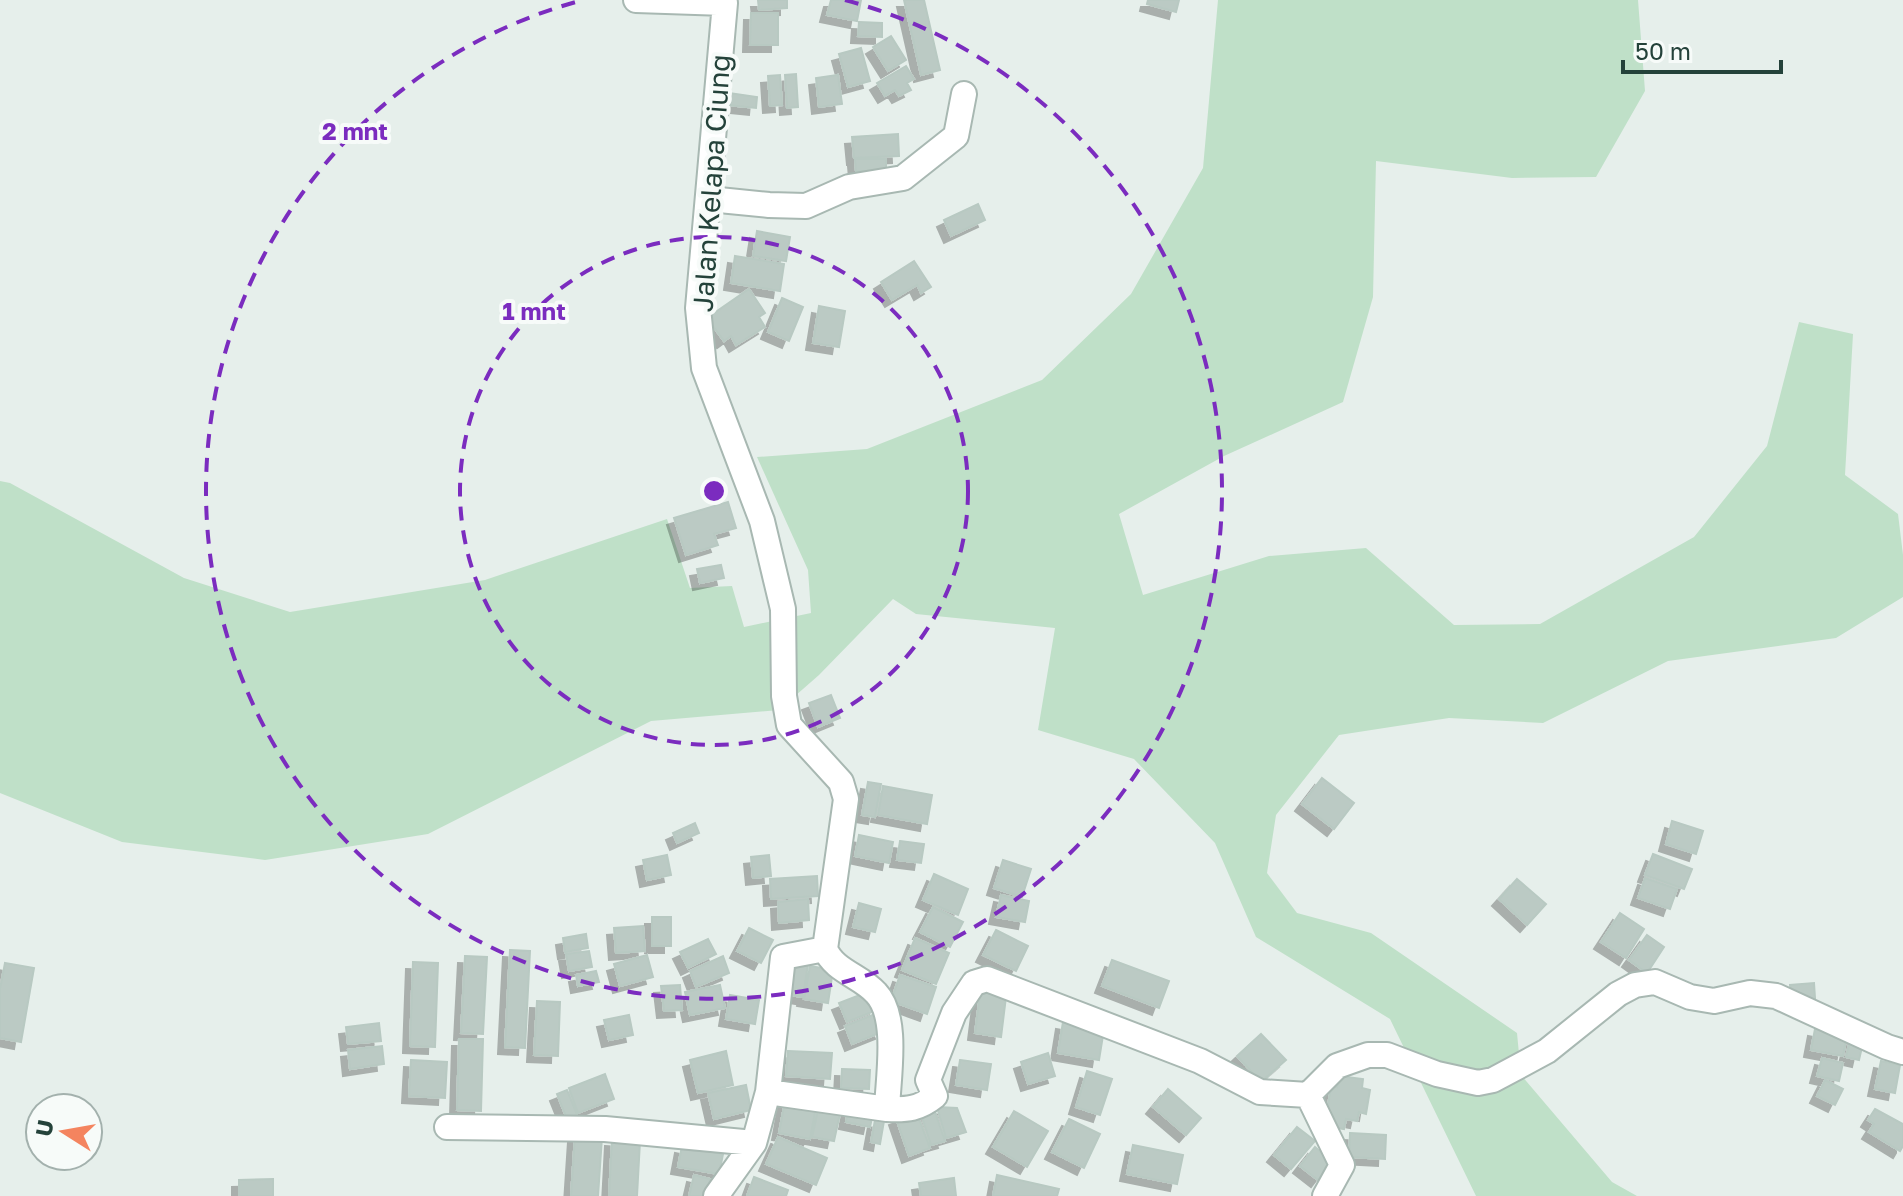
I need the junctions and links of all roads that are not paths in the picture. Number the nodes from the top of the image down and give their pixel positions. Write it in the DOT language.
graph roads {
  1 [pos="636,0"];
  2 [pos="726,2"];
  3 [pos="964,94"];
  4 [pos="709,199"];
  5 [pos="825,949"];
  6 [pos="1903,1052"];
  7 [pos="768,1092"];
  8 [pos="1308,1095"];
  9 [pos="887,1109"];
  10 [pos="447,1127"];
  11 [pos="754,1143"];
  12 [pos="716,1196"];
  13 [pos="1325,1196"];
  1 -- 2 [label="street, Jalan Kelapa Ciung"];
  2 -- 4 [label="street, Jalan Kelapa Ciung"];
  3 -- 4 [label="street"];
  4 -- 5 [label="street, Jalan Kelapa Ciung"];
  5 -- 7 [label="street"];
  5 -- 9 [label="street"];
  6 -- 8 [label="street"];
  7 -- 9 [label="street"];
  7 -- 11 [label="street"];
  8 -- 9 [label="street"];
  8 -- 13 [label="street"];
  10 -- 11 [label="street"];
  11 -- 12 [label="street"];
}
